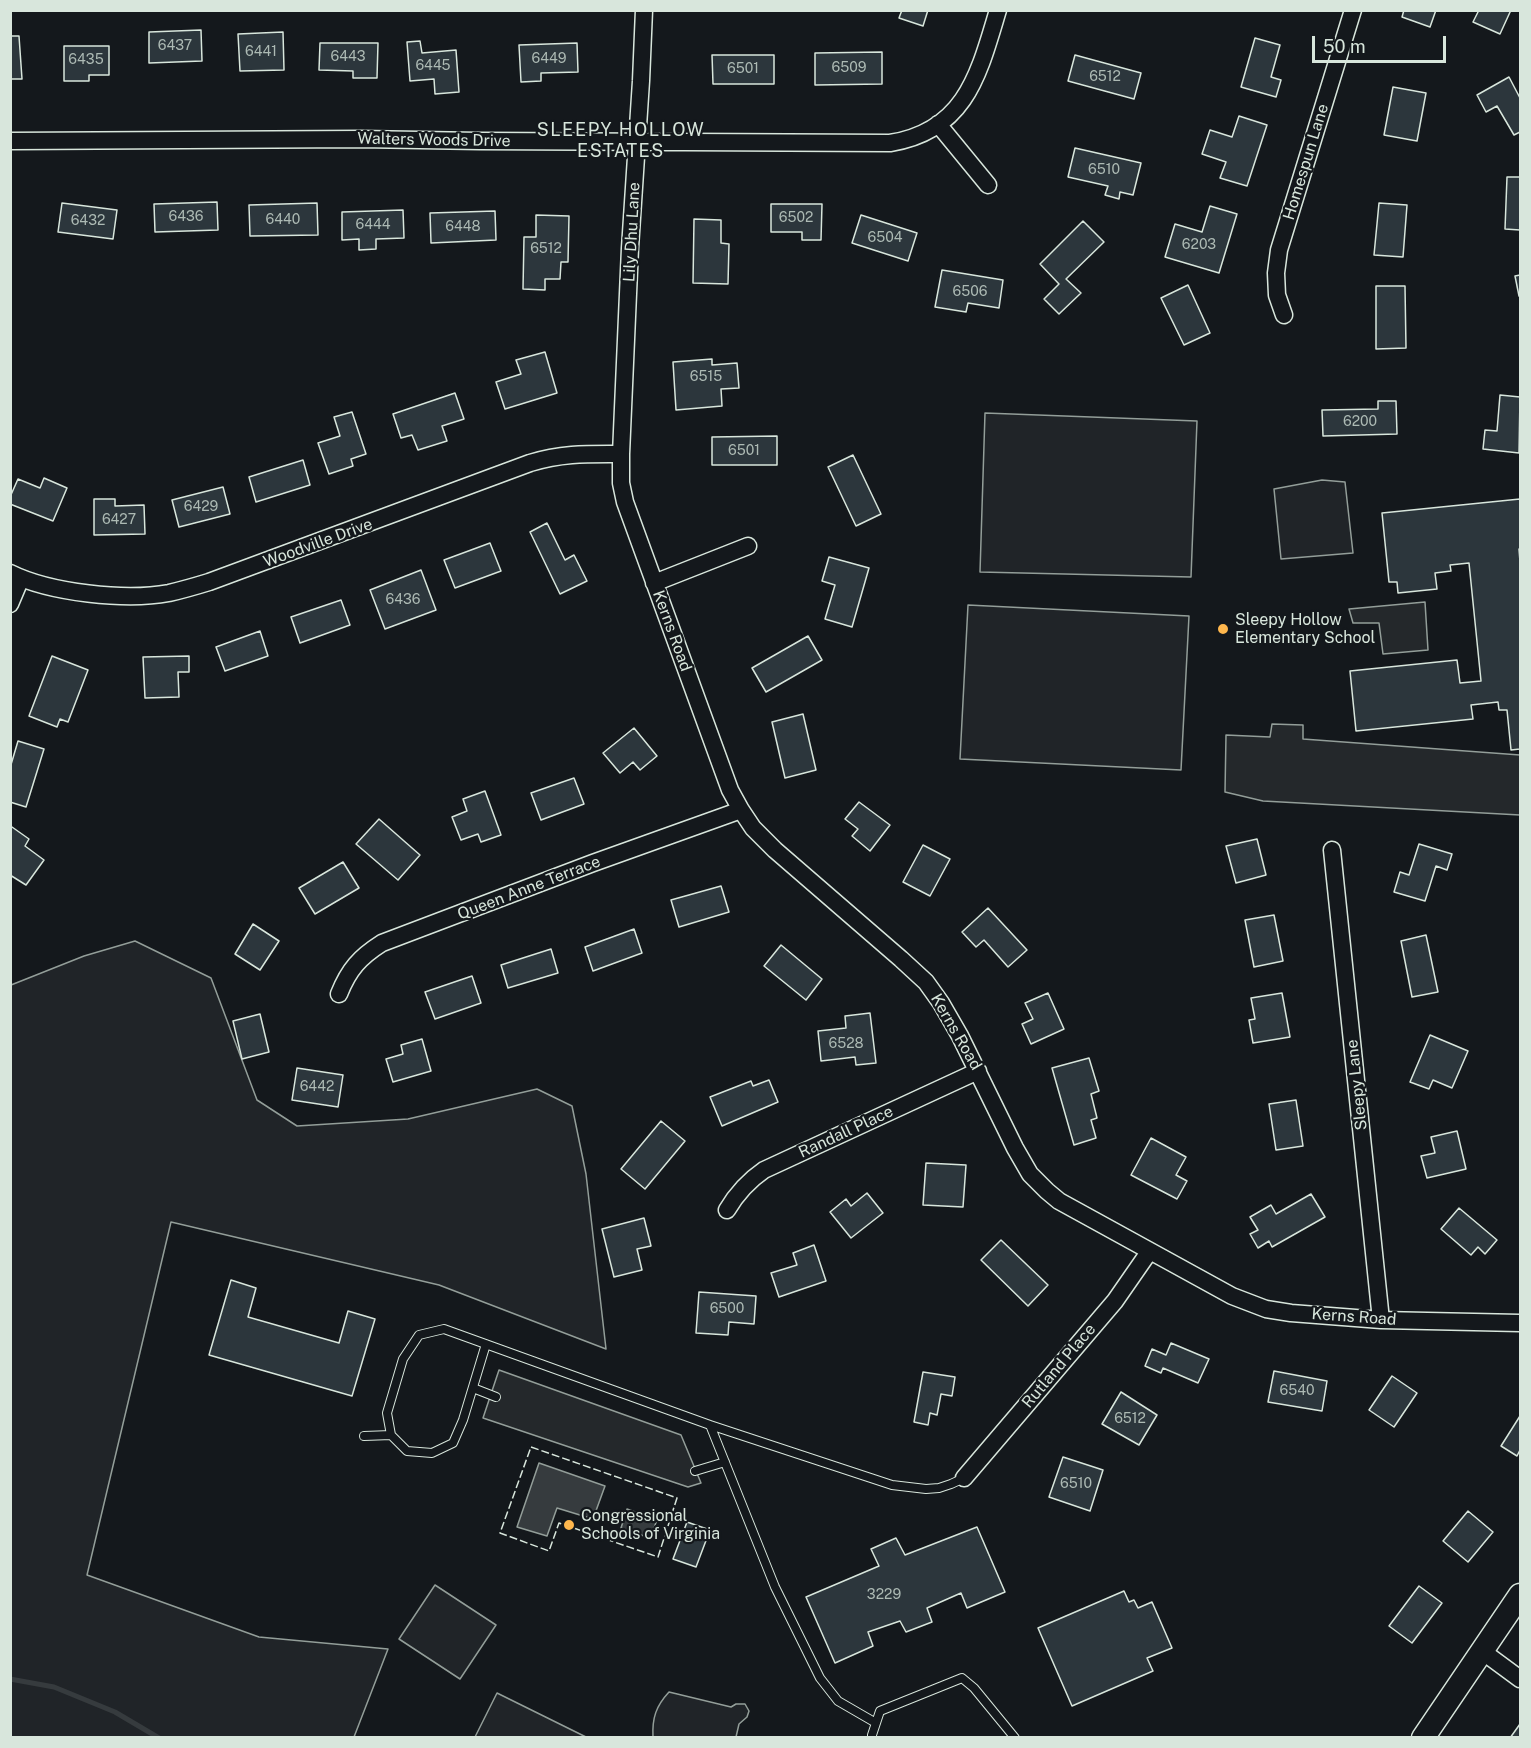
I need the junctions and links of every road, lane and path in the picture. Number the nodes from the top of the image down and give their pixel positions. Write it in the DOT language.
graph roads {
  1 [pos="644,10"];
  2 [pos="998,10"];
  3 [pos="1353,10"];
  4 [pos="938,124"];
  5 [pos="10,141"];
  6 [pos="637,142"];
  7 [pos="988,186"];
  8 [pos="1284,315"];
  9 [pos="621,454"];
  10 [pos="748,546"];
  11 [pos="16,576"];
  12 [pos="654,583"];
  13 [pos="10,604"];
  14 [pos="741,810"];
  15 [pos="1332,850"];
  16 [pos="339,994"];
  17 [pos="978,1071"];
  18 [pos="727,1210"];
  19 [pos="1149,1252"];
  20 [pos="1381,1320"];
  21 [pos="1521,1323"];
  22 [pos="486,1344"];
  23 [pos="473,1388"];
  24 [pos="496,1397"];
  25 [pos="710,1425"];
  26 [pos="390,1435"];
  27 [pos="364,1436"];
  28 [pos="725,1462"];
  29 [pos="695,1471"];
  30 [pos="964,1478"];
  31 [pos="1521,1595"];
  32 [pos="1482,1651"];
  33 [pos="1521,1679"];
  34 [pos="876,1723"];
  35 [pos="872,1737"];
  36 [pos="1015,1737"];
  37 [pos="1423,1737"];
  1 -- 6 [label="street, Lily Dhu Lane"];
  2 -- 4 [label="street, Walters Woods Drive"];
  3 -- 8 [label="street, Homespun Lane"];
  4 -- 6 [label="street, Walters Woods Drive"];
  4 -- 7 [label="street"];
  5 -- 6 [label="street, Walters Woods Drive"];
  6 -- 9 [label="street, Lily Dhu Lane"];
  9 -- 11 [label="street, Woodville Drive"];
  9 -- 12 [label="street, Kerns Road"];
  10 -- 12 [label="street"];
  11 -- 13 [label="street"];
  12 -- 14 [label="street, Kerns Road"];
  14 -- 16 [label="street, Queen Anne Terrace"];
  14 -- 17 [label="street, Kerns Road"];
  15 -- 20 [label="street, Sleepy Lane"];
  17 -- 18 [label="street, Randall Place"];
  17 -- 19 [label="street, Kerns Road"];
  19 -- 20 [label="street, Kerns Road"];
  19 -- 30 [label="street, Rutland Place"];
  20 -- 21 [label="street, Kerns Road"];
  22 -- 23 [label="lane"];
  22 -- 25 [label="lane"];
  22 -- 26 [label="lane"];
  23 -- 24 [label="lane"];
  23 -- 26 [label="lane"];
  25 -- 28 [label="lane"];
  25 -- 30 [label="lane"];
  26 -- 27 [label="lane"];
  28 -- 29 [label="lane"];
  28 -- 34 [label="lane"];
  31 -- 32 [label="main road"];
  32 -- 33 [label="street"];
  32 -- 37 [label="main road"];
  34 -- 35 [label="lane"];
  34 -- 36 [label="lane"];
}
